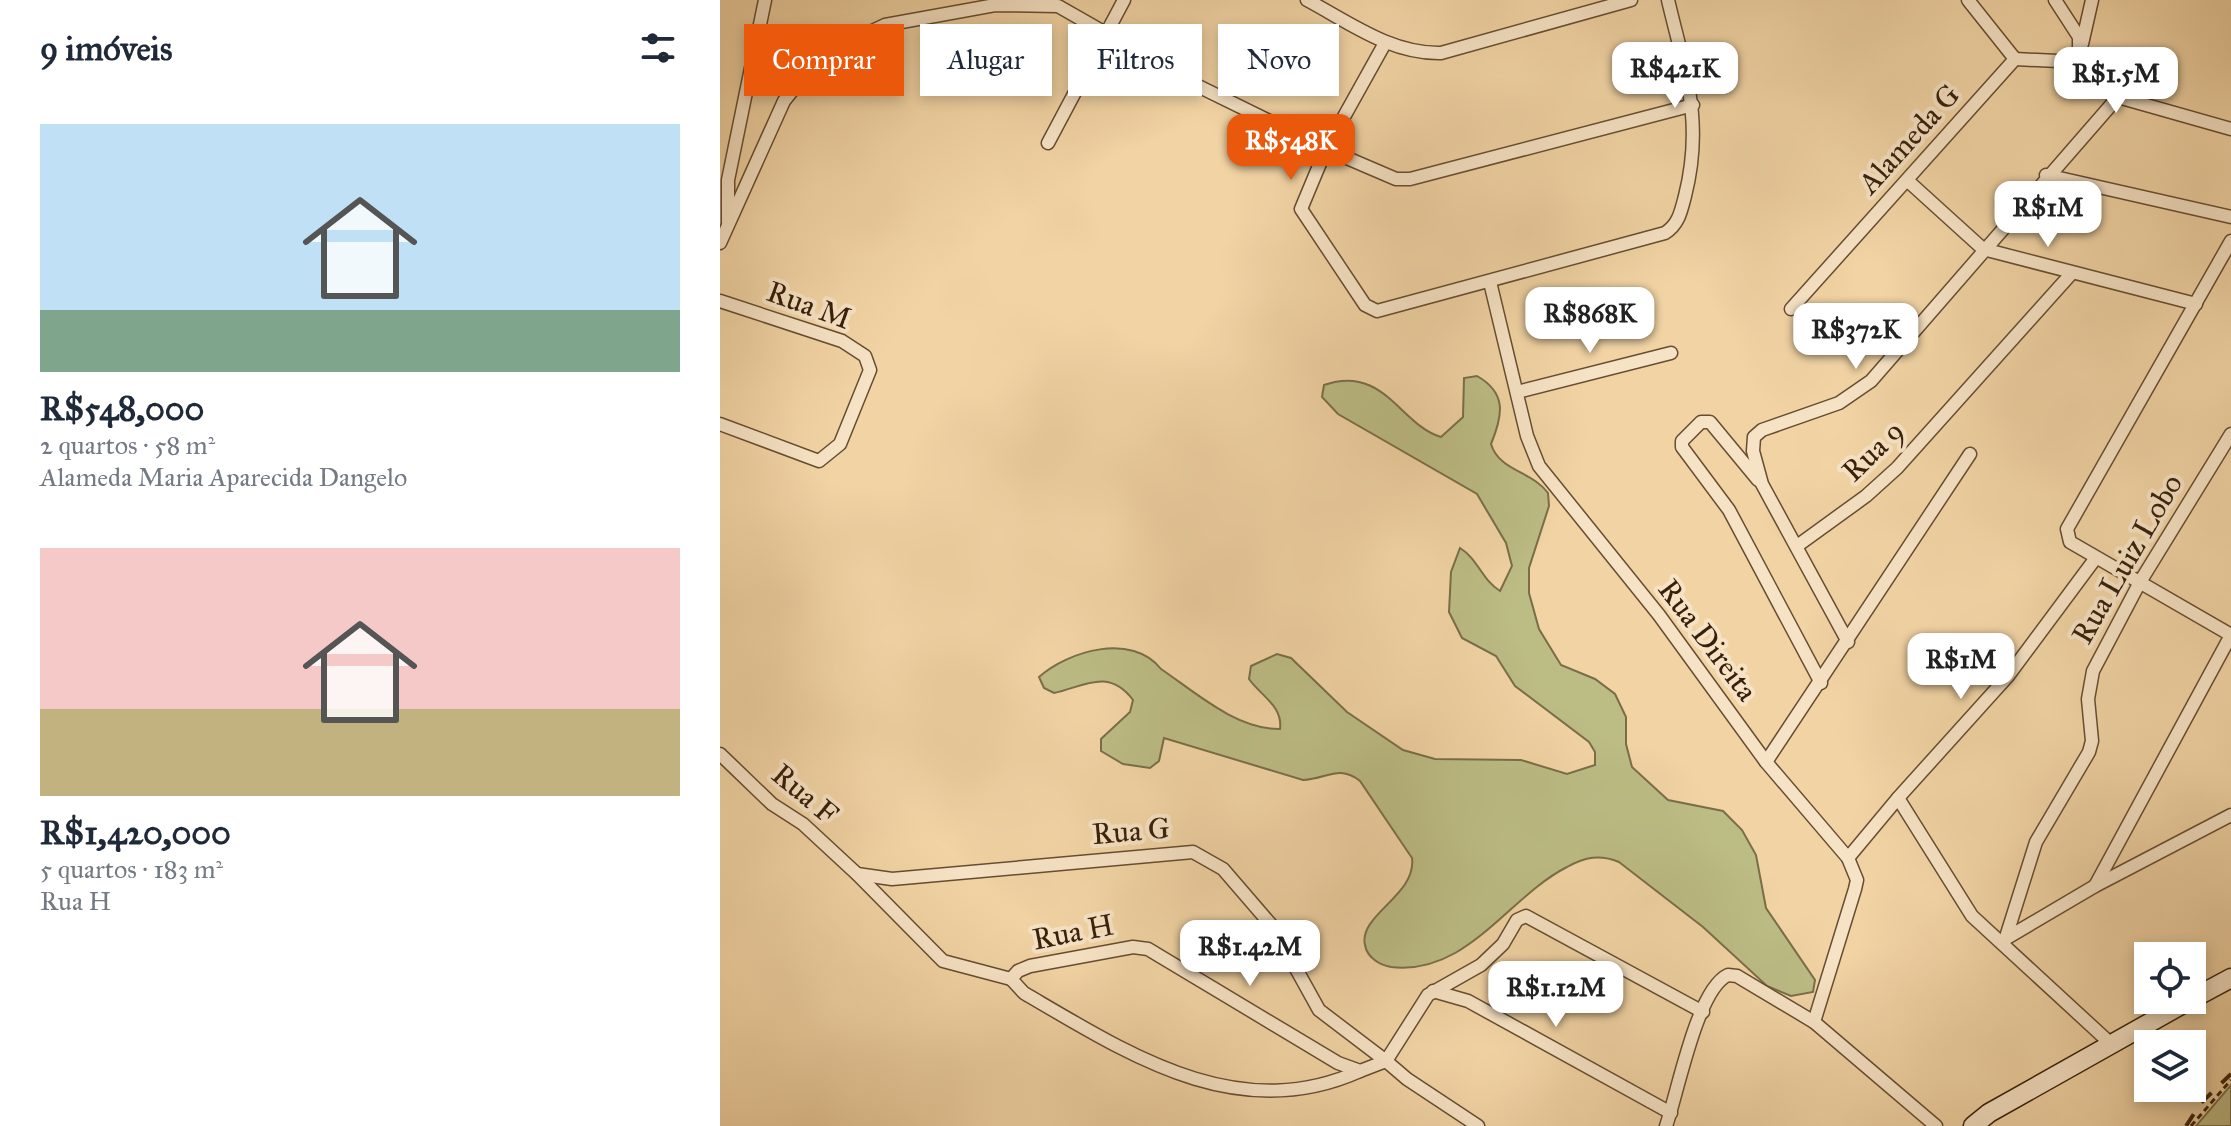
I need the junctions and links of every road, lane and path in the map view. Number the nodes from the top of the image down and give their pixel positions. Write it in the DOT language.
graph roads {
  1 [pos="765,0"];
  2 [pos="1124,0"];
  3 [pos="1307,0"];
  4 [pos="1631,0"];
  5 [pos="1668,0"];
  6 [pos="1968,0"];
  7 [pos="2055,0"];
  8 [pos="2092,0"];
  9 [pos="1091,24"];
  10 [pos="1110,24"];
  11 [pos="1385,43"];
  12 [pos="2081,48"];
  13 [pos="2015,59"];
  14 [pos="2079,62"];
  15 [pos="1202,88"];
  16 [pos="1073,96"];
  17 [pos="2118,97"];
  18 [pos="1693,105"];
  19 [pos="2231,129"];
  20 [pos="1048,143"];
  21 [pos="1326,149"];
  22 [pos="2046,175"];
  23 [pos="1908,181"];
  24 [pos="2231,217"];
  25 [pos="728,226"];
  26 [pos="2231,241"];
  27 [pos="720,243"];
  28 [pos="1983,249"];
  29 [pos="2071,274"];
  30 [pos="1490,282"];
  31 [pos="720,301"];
  32 [pos="2196,304"];
  33 [pos="1791,309"];
  34 [pos="1671,353"];
  35 [pos="1517,392"];
  36 [pos="720,424"];
  37 [pos="2231,434"];
  38 [pos="1970,454"];
  39 [pos="1762,484"];
  40 [pos="1797,546"];
  41 [pos="2095,559"];
  42 [pos="2140,582"];
  43 [pos="2231,635"];
  44 [pos="1848,642"];
  45 [pos="1821,683"];
  46 [pos="720,754"];
  47 [pos="1766,762"];
  48 [pos="1898,798"];
  49 [pos="2231,815"];
  50 [pos="1848,858"];
  51 [pos="857,874"];
  52 [pos="2095,886"];
  53 [pos="2003,940"];
  54 [pos="2231,978"];
  55 [pos="1011,979"];
  56 [pos="1433,991"];
  57 [pos="2206,991"];
  58 [pos="1703,1012"];
  59 [pos="2163,1014"];
  60 [pos="1814,1022"];
  61 [pos="2110,1043"];
  62 [pos="1386,1061"];
  63 [pos="1360,1071"];
  64 [pos="2231,1080"];
  65 [pos="1183,1091"];
  66 [pos="1309,1103"];
  67 [pos="1671,1113"];
  68 [pos="1478,1126"];
  69 [pos="1666,1126"];
  70 [pos="1936,1126"];
  71 [pos="1973,1126"];
  72 [pos="2191,1126"];
  1 -- 25 [label="street"];
  2 -- 10 [label="street"];
  3 -- 11 [label="street"];
  4 -- 11 [label="street"];
  5 -- 18 [label="street"];
  6 -- 13 [label="street"];
  7 -- 12 [label="street"];
  8 -- 12 [label="street"];
  9 -- 25 [label="street"];
  11 -- 21 [label="street"];
  12 -- 14 [label="street"];
  13 -- 14 [label="street"];
  13 -- 23 [label="street, Alameda G"];
  14 -- 17 [label="street"];
  15 -- 21 [label="street"];
  16 -- 20 [label="street"];
  17 -- 19 [label="street"];
  17 -- 22 [label="street"];
  18 -- 21 [label="street"];
  18 -- 30 [label="street"];
  21 -- 30 [label="street"];
  22 -- 24 [label="street"];
  22 -- 28 [label="street"];
  23 -- 28 [label="street"];
  23 -- 33 [label="street, Alameda G"];
  25 -- 27 [label="street"];
  26 -- 32 [label="street"];
  28 -- 29 [label="street"];
  28 -- 39 [label="street"];
  29 -- 32 [label="street"];
  29 -- 40 [label="street, Rua 9"];
  30 -- 35 [label="street, Rua Direita"];
  31 -- 36 [label="street, Rua M"];
  32 -- 41 [label="street"];
  34 -- 35 [label="street"];
  35 -- 47 [label="street, Rua Direita"];
  37 -- 42 [label="street, Rua Luiz Lobo"];
  38 -- 44 [label="street"];
  39 -- 40 [label="street"];
  39 -- 45 [label="street"];
  40 -- 44 [label="street"];
  41 -- 42 [label="street"];
  41 -- 48 [label="street"];
  42 -- 43 [label="street"];
  42 -- 53 [label="street, Rua Luiz Lobo"];
  43 -- 52 [label="street"];
  44 -- 45 [label="street"];
  45 -- 47 [label="street"];
  46 -- 51 [label="street, Rua F"];
  47 -- 50 [label="street, Rua Direita"];
  48 -- 50 [label="street"];
  48 -- 53 [label="street"];
  49 -- 52 [label="street"];
  50 -- 60 [label="street"];
  51 -- 55 [label="street, Rua H"];
  51 -- 62 [label="street, Rua G"];
  52 -- 53 [label="street"];
  53 -- 61 [label="street"];
  54 -- 57 [label="main road"];
  55 -- 63 [label="street, Rua H"];
  55 -- 65 [label="street"];
  56 -- 58 [label="street"];
  56 -- 62 [label="street"];
  56 -- 67 [label="street"];
  58 -- 60 [label="street"];
  58 -- 67 [label="street"];
  59 -- 61 [label="main road"];
  60 -- 70 [label="street"];
  61 -- 71 [label="main road"];
  62 -- 63 [label="street"];
  62 -- 68 [label="street"];
  63 -- 66 [label="street"];
  64 -- 72 [label="path"];
  67 -- 69 [label="street"];
}
